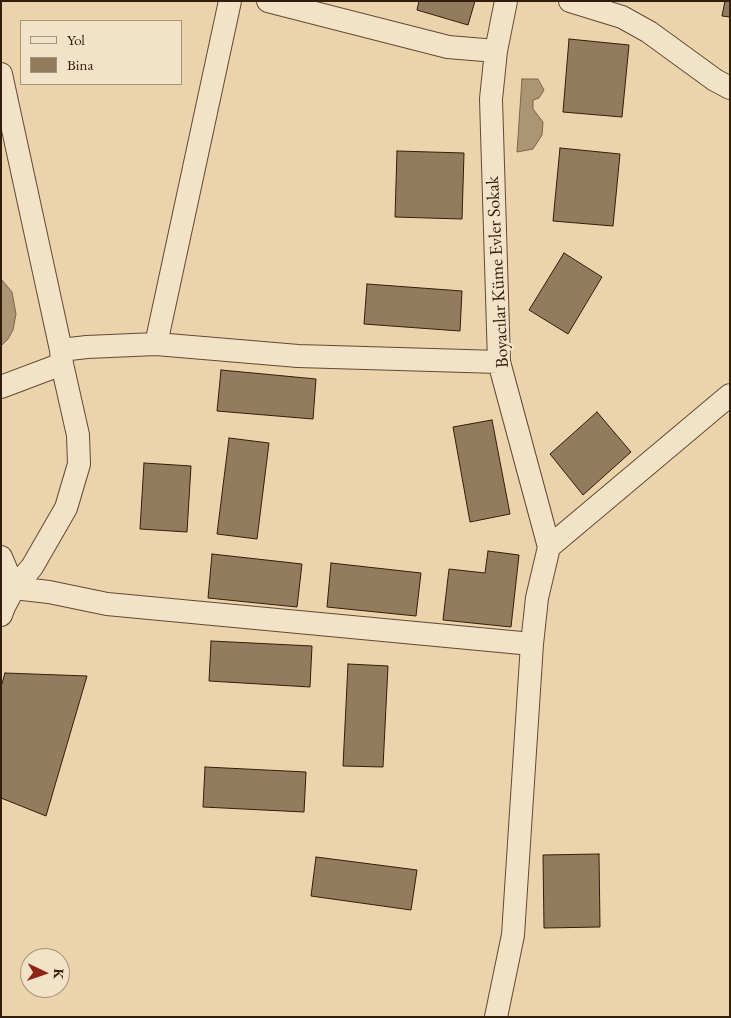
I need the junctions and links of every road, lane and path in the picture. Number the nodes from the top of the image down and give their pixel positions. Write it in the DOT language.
graph roads {
  1 [pos="230,1"];
  2 [pos="268,1"];
  3 [pos="506,1"];
  4 [pos="570,1"];
  5 [pos="496,51"];
  6 [pos="1,74"];
  7 [pos="730,88"];
  8 [pos="156,344"];
  9 [pos="62,357"];
  10 [pos="499,362"];
  11 [pos="1,387"];
  12 [pos="730,395"];
  13 [pos="548,547"];
  14 [pos="1,557"];
  15 [pos="14,588"];
  16 [pos="1,615"];
  17 [pos="532,644"];
  18 [pos="496,1017"];
  1 -- 8 [label="street"];
  2 -- 5 [label="street"];
  3 -- 5 [label="street, Boyacılar Küme Evler Sokak"];
  4 -- 7 [label="street"];
  5 -- 10 [label="street, Boyacılar Küme Evler Sokak"];
  6 -- 9 [label="street"];
  8 -- 9 [label="street"];
  8 -- 10 [label="street"];
  9 -- 11 [label="street"];
  9 -- 15 [label="street"];
  10 -- 13 [label="street, Boyacılar Küme Evler Sokak"];
  12 -- 13 [label="street"];
  13 -- 17 [label="street"];
  14 -- 15 [label="street"];
  15 -- 16 [label="street"];
  15 -- 17 [label="street"];
  17 -- 18 [label="street"];
}
